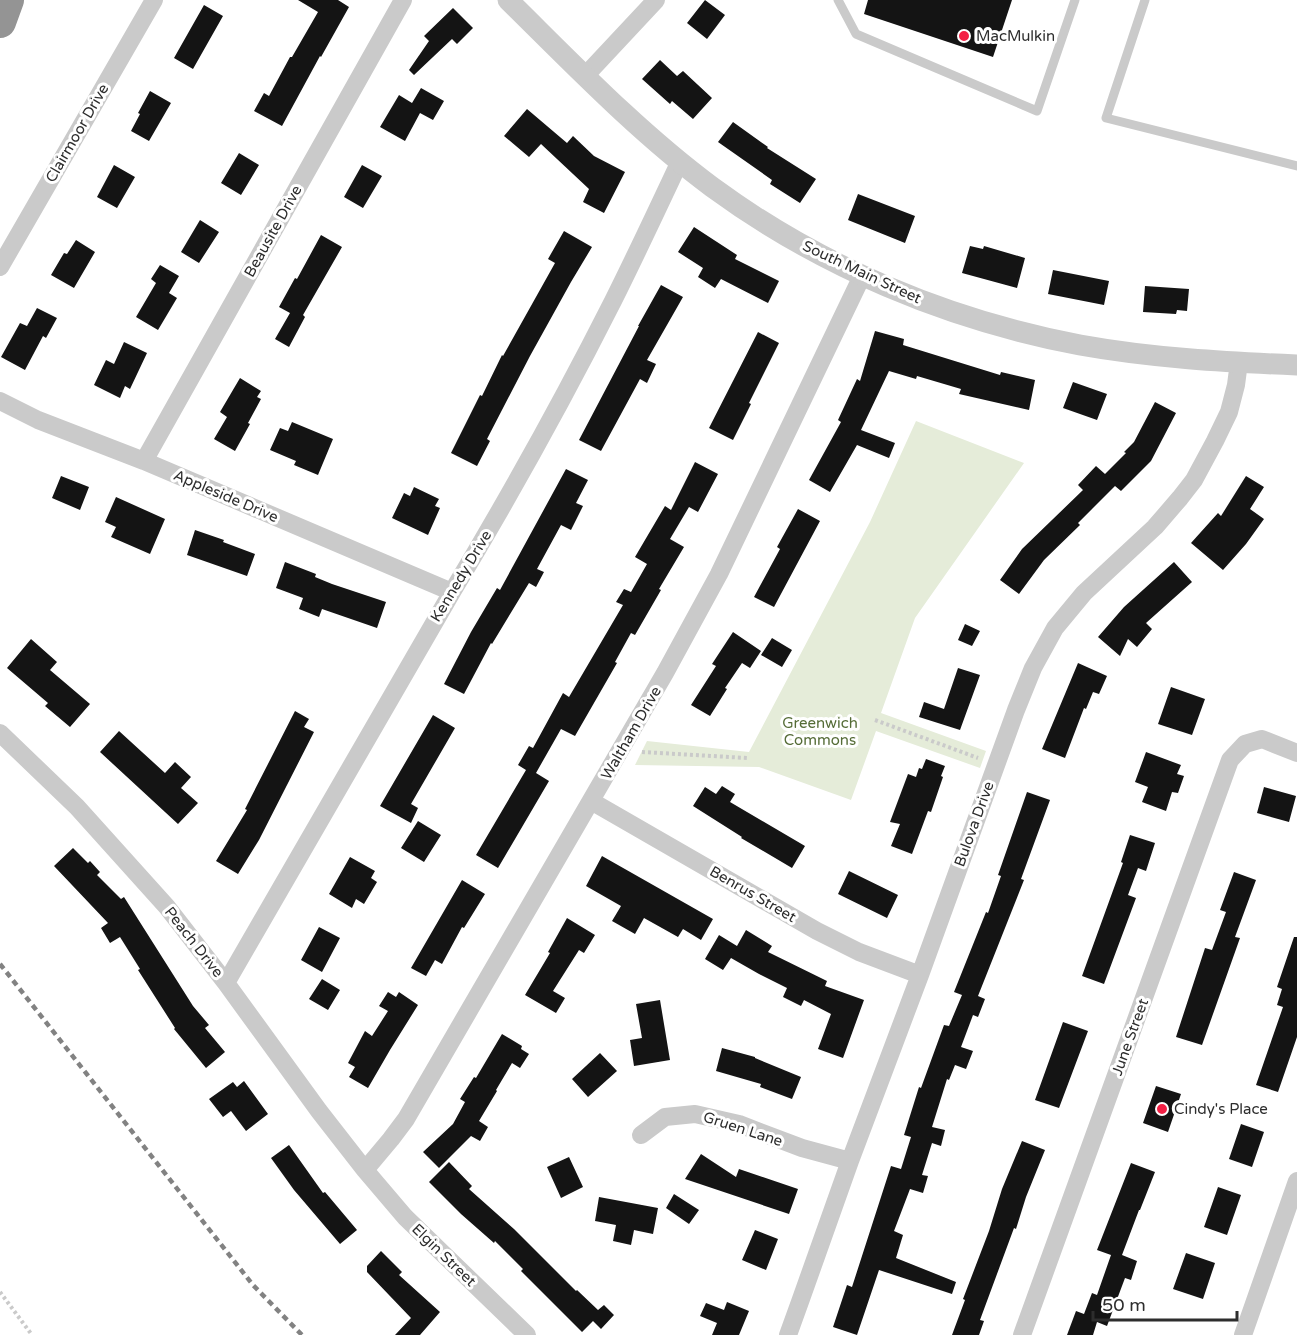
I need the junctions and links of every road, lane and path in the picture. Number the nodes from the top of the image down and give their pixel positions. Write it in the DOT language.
graph roads {
  1 [pos="8,0"];
  2 [pos="154,0"];
  3 [pos="403,0"];
  4 [pos="508,0"];
  5 [pos="656,0"];
  6 [pos="838,0"];
  7 [pos="1076,0"];
  8 [pos="1145,0"];
  9 [pos="0,22"];
  10 [pos="585,76"];
  11 [pos="680,161"];
  12 [pos="1297,166"];
  13 [pos="0,267"];
  14 [pos="862,276"];
  15 [pos="1239,362"];
  16 [pos="1297,365"];
  17 [pos="0,401"];
  18 [pos="144,461"];
  19 [pos="452,591"];
  20 [pos="875,720"];
  21 [pos="0,733"];
  22 [pos="642,752"];
  23 [pos="1297,753"];
  24 [pos="747,758"];
  25 [pos="978,758"];
  26 [pos="591,801"];
  27 [pos="920,975"];
  28 [pos="226,983"];
  29 [pos="641,1135"];
  30 [pos="850,1161"];
  31 [pos="365,1170"];
  32 [pos="1297,1181"];
  33 [pos="0,1292"];
  34 [pos="32,1335"];
  35 [pos="527,1335"];
  36 [pos="788,1335"];
  37 [pos="1022,1335"];
  38 [pos="1243,1335"];
  1 -- 9 [label="highway"];
  2 -- 13 [label="street, Clairmoor Drive"];
  3 -- 18 [label="street, Beausite Drive"];
  4 -- 10 [label="street, South Main Street"];
  5 -- 10 [label="street"];
  6 -- 7 [label="lane"];
  8 -- 12 [label="lane"];
  10 -- 11 [label="street, South Main Street"];
  11 -- 14 [label="street, South Main Street"];
  11 -- 19 [label="street, Kennedy Drive"];
  14 -- 15 [label="street, South Main Street"];
  14 -- 26 [label="street, Waltham Drive"];
  15 -- 16 [label="street, South Main Street"];
  15 -- 27 [label="street, Bulova Drive"];
  17 -- 18 [label="street, Appleside Drive"];
  18 -- 19 [label="street, Appleside Drive"];
  19 -- 28 [label="street, Kennedy Drive"];
  20 -- 25 [label="path"];
  21 -- 28 [label="street, Peach Drive"];
  22 -- 24 [label="path"];
  23 -- 37 [label="street, June Street"];
  26 -- 27 [label="street, Benrus Street"];
  26 -- 31 [label="street, Waltham Drive"];
  27 -- 30 [label="street, Bulova Drive"];
  28 -- 31 [label="street, Peach Drive"];
  29 -- 30 [label="street, Gruen Lane"];
  30 -- 36 [label="street, Bulova Drive"];
  31 -- 35 [label="street, Elgin Street"];
  32 -- 38 [label="street"];
  33 -- 34 [label="path"];
}
